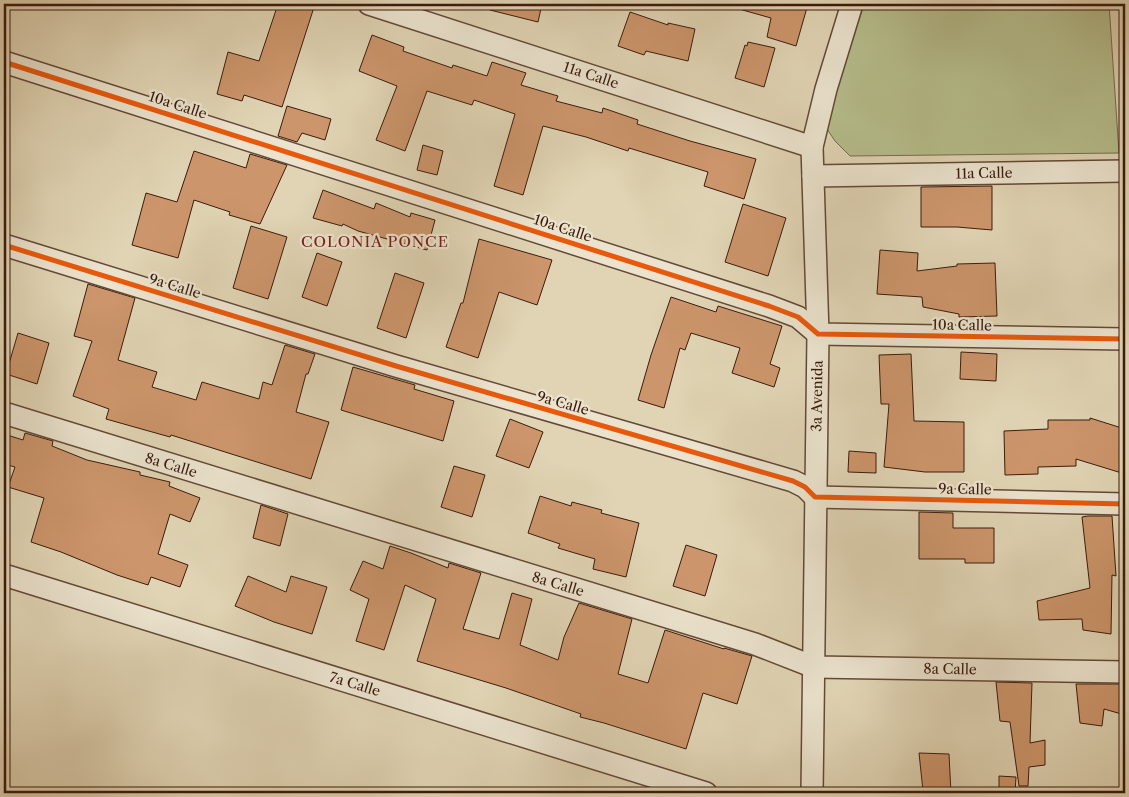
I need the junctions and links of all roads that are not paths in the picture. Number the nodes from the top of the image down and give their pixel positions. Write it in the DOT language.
graph roads {
  1 [pos="369,4"];
  2 [pos="852,4"];
  3 [pos="4,62"];
  4 [pos="812,147"];
  5 [pos="1125,171"];
  6 [pos="813,176"];
  7 [pos="4,245"];
  8 [pos="818,334"];
  9 [pos="1125,339"];
  10 [pos="4,414"];
  11 [pos="815,497"];
  12 [pos="1125,504"];
  13 [pos="4,575"];
  14 [pos="814,666"];
  15 [pos="1125,672"];
  16 [pos="706,793"];
  17 [pos="812,793"];
  1 -- 4 [label="street, 11a Calle"];
  2 -- 4 [label="street, 3a Avenida"];
  3 -- 8 [label="street, 10a Calle"];
  4 -- 6 [label="street, 3a Avenida"];
  5 -- 6 [label="street, 11a Calle"];
  6 -- 8 [label="street, 3a Avenida"];
  7 -- 11 [label="street, 9a Calle"];
  8 -- 9 [label="street, 10a Calle"];
  8 -- 11 [label="street, 3a Avenida"];
  10 -- 14 [label="street, 8a Calle"];
  11 -- 12 [label="street, 9a Calle"];
  11 -- 14 [label="street, 3a Avenida"];
  13 -- 16 [label="street, 7a Calle"];
  14 -- 15 [label="street, 8a Calle"];
  14 -- 17 [label="street, 3a Avenida"];
}
